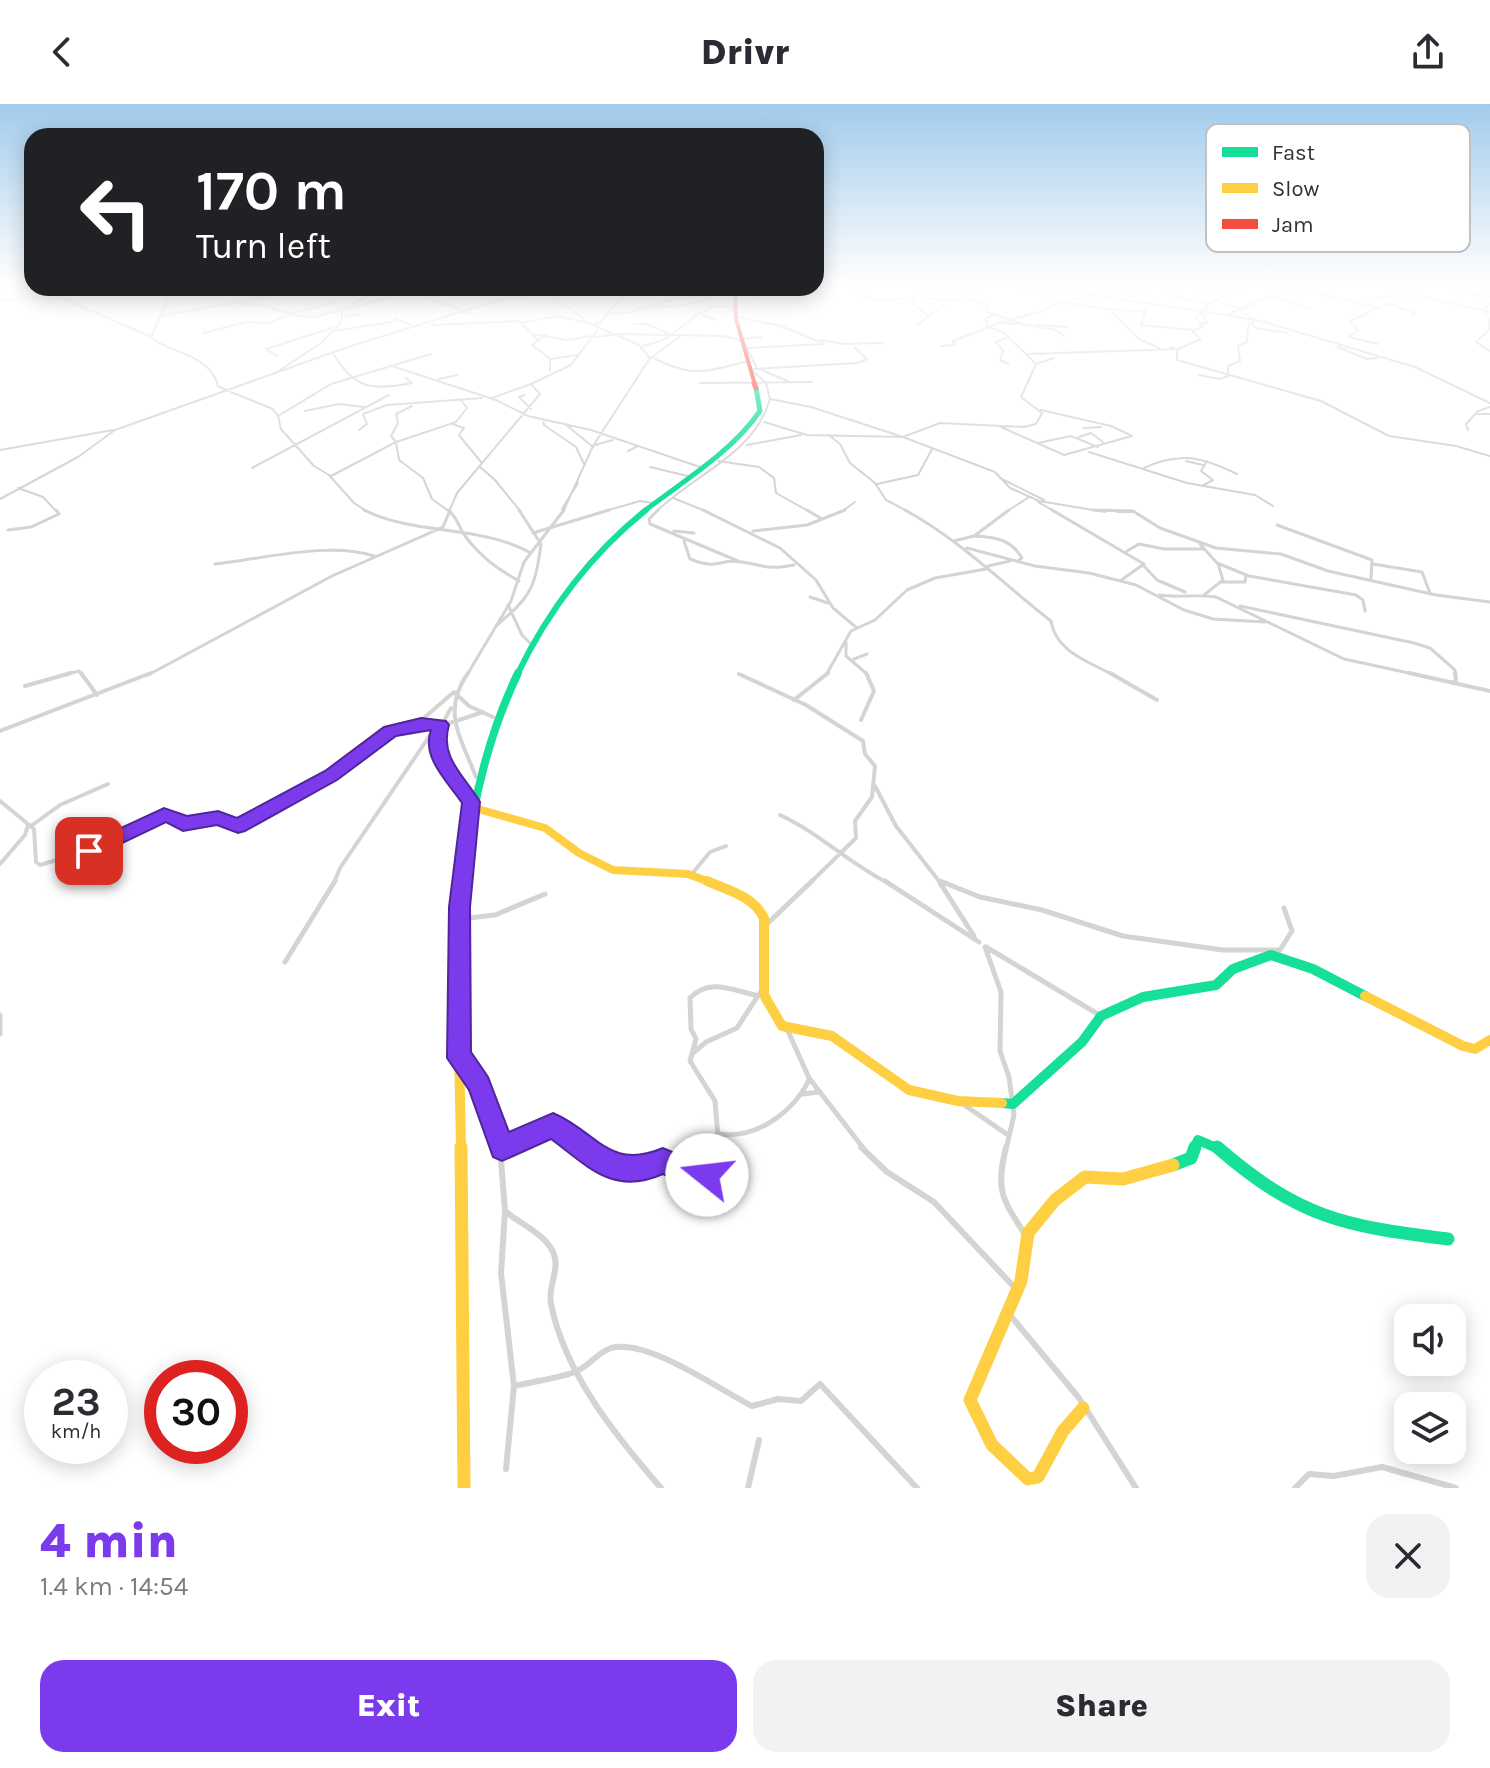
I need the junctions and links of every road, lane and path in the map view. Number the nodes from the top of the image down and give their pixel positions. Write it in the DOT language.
graph roads {
  1 [pos="855,348"];
  2 [pos="177,349"];
  3 [pos="267,349"];
  4 [pos="310,349"];
  5 [pos="348,349"];
  6 [pos="536,349"];
  7 [pos="583,349"];
  8 [pos="645,349"];
  9 [pos="664,349"];
  10 [pos="747,349"];
  11 [pos="1001,349"];
  12 [pos="1021,349"];
  13 [pos="1153,349"];
  14 [pos="1175,349"];
  15 [pos="1238,349"];
  16 [pos="1348,349"];
  17 [pos="1186,351"];
  18 [pos="333,353"];
  19 [pos="431,354"];
  20 [pos="579,354"];
  21 [pos="1026,354"];
  22 [pos="277,356"];
  23 [pos="1060,357"];
  24 [pos="651,358"];
  25 [pos="552,359"];
  26 [pos="1008,364"];
  27 [pos="1036,364"];
  28 [pos="386,366"];
  29 [pos="753,368"];
  30 [pos="548,373"];
  31 [pos="1230,374"];
  32 [pos="458,375"];
  33 [pos="1199,375"];
  34 [pos="273,376"];
  35 [pos="348,377"];
  36 [pos="406,378"];
  37 [pos="435,379"];
  38 [pos="812,382"];
  39 [pos="700,383"];
  40 [pos="761,383"];
  41 [pos="793,383"];
  42 [pos="531,384"];
  43 [pos="450,385"];
  44 [pos="390,388"];
  45 [pos="229,391"];
  46 [pos="389,395"];
  47 [pos="525,395"];
  48 [pos="486,398"];
  49 [pos="770,399"];
  50 [pos="461,400"];
  51 [pos="418,404"];
  52 [pos="387,405"];
  53 [pos="1490,405"];
  54 [pos="364,407"];
  55 [pos="531,408"];
  56 [pos="1039,409"];
  57 [pos="305,411"];
  58 [pos="1477,414"];
  59 [pos="1490,414"];
  60 [pos="524,415"];
  61 [pos="278,416"];
  62 [pos="541,419"];
  63 [pos="764,422"];
  64 [pos="452,424"];
  65 [pos="565,424"];
  66 [pos="996,425"];
  67 [pos="1103,426"];
  68 [pos="1083,428"];
  69 [pos="115,430"];
  70 [pos="359,430"];
  71 [pos="1468,430"];
  72 [pos="601,434"];
  73 [pos="824,434"];
  74 [pos="807,435"];
  75 [pos="903,437"];
  76 [pos="1072,437"];
  77 [pos="1079,437"];
  78 [pos="620,441"];
  79 [pos="396,442"];
  80 [pos="1036,444"];
  81 [pos="1100,445"];
  82 [pos="294,446"];
  83 [pos="593,446"];
  84 [pos="638,446"];
  85 [pos="741,446"];
  86 [pos="932,449"];
  87 [pos="0,450"];
  88 [pos="628,451"];
  89 [pos="1086,451"];
  90 [pos="1490,456"];
  91 [pos="718,461"];
  92 [pos="1205,463"];
  93 [pos="480,464"];
  94 [pos="584,465"];
  95 [pos="650,467"];
  96 [pos="700,467"];
  97 [pos="252,468"];
  98 [pos="1144,468"];
  99 [pos="1237,474"];
  100 [pos="331,476"];
  101 [pos="688,476"];
  102 [pos="1000,478"];
  103 [pos="877,484"];
  104 [pos="1202,486"];
  105 [pos="17,488"];
  106 [pos="668,496"];
  107 [pos="1029,497"];
  108 [pos="0,499"];
  109 [pos="1036,500"];
  110 [pos="855,502"];
  111 [pos="653,503"];
  112 [pos="1055,505"];
  113 [pos="1273,506"];
  114 [pos="451,512"];
  115 [pos="822,519"];
  116 [pos="1277,525"];
  117 [pos="553,527"];
  118 [pos="443,528"];
  119 [pos="8,530"];
  120 [pos="674,531"];
  121 [pos="750,531"];
  122 [pos="462,532"];
  123 [pos="533,533"];
  124 [pos="694,533"];
  125 [pos="974,536"];
  126 [pos="684,541"];
  127 [pos="951,541"];
  128 [pos="962,542"];
  129 [pos="539,543"];
  130 [pos="1198,543"];
  131 [pos="957,545"];
  132 [pos="522,548"];
  133 [pos="1216,548"];
  134 [pos="1205,549"];
  135 [pos="1126,551"];
  136 [pos="531,553"];
  137 [pos="374,556"];
  138 [pos="738,561"];
  139 [pos="1011,561"];
  140 [pos="1217,563"];
  141 [pos="215,564"];
  142 [pos="1373,564"];
  143 [pos="795,565"];
  144 [pos="1144,566"];
  145 [pos="986,568"];
  146 [pos="1246,575"];
  147 [pos="1370,580"];
  148 [pos="519,581"];
  149 [pos="1120,581"];
  150 [pos="1221,582"];
  151 [pos="1187,593"];
  152 [pos="1430,593"];
  153 [pos="1159,595"];
  154 [pos="1204,595"];
  155 [pos="810,597"];
  156 [pos="1490,602"];
  157 [pos="509,603"];
  158 [pos="522,604"];
  159 [pos="830,604"];
  160 [pos="1232,604"];
  161 [pos="1365,611"];
  162 [pos="510,614"];
  163 [pos="1267,622"];
  164 [pos="853,625"];
  165 [pos="495,627"];
  166 [pos="859,630"];
  167 [pos="851,631"];
  168 [pos="845,640"];
  169 [pos="530,643"];
  170 [pos="867,654"];
  171 [pos="851,660"];
  172 [pos="739,674"];
  173 [pos="1452,683"];
  174 [pos="25,686"];
  175 [pos="1490,691"];
  176 [pos="455,692"];
  177 [pos="97,695"];
  178 [pos="794,700"];
  179 [pos="1157,700"];
  180 [pos="452,706"];
  181 [pos="483,712"];
  182 [pos="495,718"];
  183 [pos="861,720"];
  184 [pos="454,722"];
  185 [pos="417,724"];
  186 [pos="439,725"];
  187 [pos="0,731"];
  188 [pos="478,779"];
  189 [pos="108,784"];
  190 [pos="875,786"];
  191 [pos="0,801"];
  192 [pos="471,804"];
  193 [pos="780,815"];
  194 [pos="29,826"];
  195 [pos="726,846"];
  196 [pos="834,848"];
  197 [pos="842,856"];
  198 [pos="835,861"];
  199 [pos="0,864"];
  200 [pos="691,875"];
  201 [pos="939,881"];
  202 [pos="545,894"];
  203 [pos="1284,908"];
  204 [pos="459,920"];
  205 [pos="767,921"];
  206 [pos="979,942"];
  207 [pos="985,947"];
  208 [pos="1278,952"];
  209 [pos="285,962"];
  210 [pos="764,987"];
  211 [pos="754,998"];
  212 [pos="765,1000"];
  213 [pos="0,1015"];
  214 [pos="1101,1016"];
  215 [pos="787,1029"];
  216 [pos="0,1034"];
  217 [pos="1490,1040"];
  218 [pos="691,1055"];
  219 [pos="459,1058"];
  220 [pos="809,1078"];
  221 [pos="819,1092"];
  222 [pos="803,1094"];
  223 [pos="958,1101"];
  224 [pos="1013,1104"];
  225 [pos="720,1134"];
  226 [pos="1008,1135"];
  227 [pos="502,1148"];
  228 [pos="505,1211"];
  229 [pos="1027,1238"];
  230 [pos="1448,1239"];
  231 [pos="1017,1291"];
  232 [pos="1008,1314"];
  233 [pos="577,1371"];
  234 [pos="514,1386"];
  235 [pos="1083,1408"];
  236 [pos="759,1440"];
  237 [pos="506,1469"];
  238 [pos="1135,1487"];
  239 [pos="464,1488"];
  240 [pos="661,1488"];
  241 [pos="748,1488"];
  242 [pos="917,1488"];
  243 [pos="1295,1488"];
  244 [pos="1456,1488"];
  1 -- 29 [label="street"];
  2 -- 45 [label="street"];
  3 -- 22 [label="street"];
  4 -- 34 [label="street"];
  5 -- 18 [label="street"];
  6 -- 25 [label="street"];
  7 -- 20 [label="street"];
  8 -- 24 [label="street"];
  9 -- 24 [label="street"];
  10 -- 29 [label="main road"];
  11 -- 26 [label="street"];
  12 -- 21 [label="street"];
  13 -- 23 [label="street"];
  14 -- 17 [label="street"];
  14 -- 31 [label="street"];
  15 -- 31 [label="street"];
  16 -- 53 [label="street"];
  18 -- 34 [label="street"];
  18 -- 35 [label="street"];
  19 -- 28 [label="street"];
  20 -- 25 [label="street"];
  20 -- 30 [label="street"];
  21 -- 23 [label="street"];
  21 -- 27 [label="street"];
  23 -- 27 [label="street"];
  24 -- 29 [label="street"];
  24 -- 72 [label="street"];
  25 -- 30 [label="street"];
  27 -- 56 [label="street"];
  28 -- 35 [label="street"];
  28 -- 37 [label="street"];
  29 -- 40 [label="main road"];
  29 -- 41 [label="street"];
  30 -- 42 [label="street"];
  31 -- 33 [label="street"];
  31 -- 90 [label="street"];
  32 -- 37 [label="street"];
  34 -- 45 [label="street"];
  35 -- 44 [label="street"];
  35 -- 61 [label="street"];
  36 -- 44 [label="street"];
  37 -- 43 [label="street"];
  38 -- 41 [label="street"];
  39 -- 40 [label="street"];
  40 -- 41 [label="street"];
  40 -- 49 [label="street"];
  40 -- 96 [label="main road"];
  42 -- 48 [label="street"];
  42 -- 55 [label="street"];
  43 -- 48 [label="street"];
  43 -- 50 [label="street"];
  44 -- 46 [label="street"];
  45 -- 61 [label="street"];
  45 -- 69 [label="street"];
  46 -- 52 [label="street"];
  46 -- 54 [label="street"];
  47 -- 55 [label="street"];
  48 -- 50 [label="street"];
  48 -- 60 [label="street"];
  49 -- 63 [label="street"];
  49 -- 75 [label="street"];
  50 -- 51 [label="street"];
  50 -- 64 [label="street"];
  51 -- 52 [label="street"];
  51 -- 79 [label="street"];
  52 -- 70 [label="street"];
  53 -- 58 [label="street"];
  54 -- 57 [label="street"];
  54 -- 82 [label="street"];
  55 -- 60 [label="street"];
  55 -- 62 [label="street"];
  56 -- 66 [label="street"];
  56 -- 67 [label="street"];
  58 -- 59 [label="street"];
  58 -- 71 [label="street"];
  60 -- 62 [label="street"];
  60 -- 93 [label="street"];
  61 -- 82 [label="street"];
  62 -- 65 [label="street"];
  62 -- 94 [label="street"];
  63 -- 74 [label="street"];
  63 -- 85 [label="street"];
  64 -- 79 [label="street"];
  64 -- 93 [label="street"];
  65 -- 72 [label="street"];
  65 -- 83 [label="street"];
  66 -- 75 [label="street"];
  66 -- 80 [label="street"];
  67 -- 68 [label="street"];
  67 -- 81 [label="street"];
  69 -- 87 [label="street"];
  69 -- 105 [label="street"];
  72 -- 78 [label="street"];
  72 -- 83 [label="street"];
  73 -- 74 [label="street"];
  73 -- 75 [label="street"];
  73 -- 103 [label="street"];
  74 -- 85 [label="street"];
  75 -- 86 [label="street"];
  76 -- 77 [label="street"];
  76 -- 80 [label="street"];
  76 -- 81 [label="street"];
  77 -- 81 [label="street"];
  77 -- 81 [label="street"];
  78 -- 83 [label="street"];
  78 -- 84 [label="street"];
  79 -- 100 [label="street"];
  79 -- 114 [label="street"];
  80 -- 89 [label="street"];
  81 -- 89 [label="street"];
  82 -- 97 [label="street"];
  82 -- 100 [label="street"];
  83 -- 94 [label="street"];
  84 -- 88 [label="street"];
  84 -- 96 [label="street"];
  85 -- 91 [label="street"];
  86 -- 102 [label="street"];
  86 -- 103 [label="street"];
  89 -- 98 [label="street"];
  91 -- 106 [label="street"];
  91 -- 115 [label="street"];
  92 -- 98 [label="street"];
  92 -- 99 [label="street"];
  92 -- 104 [label="street"];
  93 -- 114 [label="street"];
  93 -- 123 [label="street"];
  94 -- 117 [label="street"];
  95 -- 101 [label="street"];
  96 -- 101 [label="main road"];
  98 -- 104 [label="street"];
  100 -- 118 [label="street"];
  101 -- 106 [label="main road"];
  102 -- 107 [label="street"];
  102 -- 112 [label="street"];
  103 -- 127 [label="street"];
  104 -- 113 [label="street"];
  105 -- 108 [label="street"];
  105 -- 119 [label="street"];
  106 -- 111 [label="main road"];
  106 -- 120 [label="street"];
  106 -- 121 [label="street"];
  107 -- 109 [label="street"];
  107 -- 125 [label="street"];
  109 -- 112 [label="street"];
  109 -- 135 [label="street"];
  110 -- 115 [label="street"];
  111 -- 117 [label="street"];
  111 -- 169 [label="main road"];
  112 -- 130 [label="street"];
  114 -- 118 [label="street"];
  114 -- 122 [label="street"];
  115 -- 121 [label="street"];
  116 -- 142 [label="street"];
  117 -- 123 [label="street"];
  117 -- 129 [label="street"];
  118 -- 122 [label="street"];
  118 -- 137 [label="street"];
  120 -- 124 [label="street"];
  120 -- 126 [label="street"];
  121 -- 143 [label="street"];
  122 -- 132 [label="street"];
  122 -- 148 [label="street"];
  123 -- 129 [label="street"];
  125 -- 128 [label="street"];
  125 -- 139 [label="street"];
  126 -- 138 [label="street"];
  126 -- 138 [label="street"];
  127 -- 128 [label="street"];
  127 -- 131 [label="street"];
  128 -- 131 [label="street"];
  129 -- 132 [label="street"];
  129 -- 136 [label="street"];
  129 -- 158 [label="street"];
  130 -- 133 [label="street"];
  130 -- 134 [label="street"];
  131 -- 139 [label="street"];
  131 -- 145 [label="street"];
  132 -- 136 [label="street"];
  133 -- 134 [label="street"];
  133 -- 147 [label="street"];
  134 -- 135 [label="street"];
  134 -- 140 [label="street"];
  135 -- 144 [label="street"];
  136 -- 148 [label="street"];
  137 -- 141 [label="street"];
  137 -- 177 [label="street"];
  138 -- 143 [label="street"];
  139 -- 145 [label="street"];
  139 -- 149 [label="street"];
  140 -- 146 [label="street"];
  140 -- 150 [label="street"];
  142 -- 147 [label="street"];
  142 -- 152 [label="street"];
  143 -- 159 [label="street"];
  144 -- 149 [label="street"];
  144 -- 151 [label="street"];
  145 -- 166 [label="street"];
  145 -- 179 [label="street"];
  146 -- 150 [label="street"];
  146 -- 161 [label="street"];
  147 -- 152 [label="street"];
  148 -- 157 [label="street"];
  149 -- 153 [label="street"];
  150 -- 154 [label="street"];
  151 -- 153 [label="street"];
  151 -- 154 [label="street"];
  152 -- 156 [label="street"];
  153 -- 163 [label="street"];
  154 -- 160 [label="street"];
  155 -- 159 [label="street"];
  157 -- 158 [label="street"];
  157 -- 162 [label="street"];
  157 -- 165 [label="street"];
  158 -- 162 [label="street"];
  159 -- 164 [label="street"];
  160 -- 163 [label="street"];
  160 -- 173 [label="street"];
  162 -- 165 [label="street"];
  162 -- 169 [label="street"];
  163 -- 173 [label="street"];
  164 -- 166 [label="street"];
  164 -- 167 [label="street"];
  165 -- 176 [label="street"];
  166 -- 167 [label="street"];
  167 -- 168 [label="street"];
  168 -- 171 [label="street"];
  168 -- 178 [label="street"];
  169 -- 182 [label="main road"];
  170 -- 171 [label="street"];
  171 -- 183 [label="street"];
  172 -- 178 [label="street"];
  173 -- 175 [label="street"];
  174 -- 177 [label="street"];
  176 -- 180 [label="street"];
  176 -- 181 [label="street"];
  176 -- 185 [label="street"];
  177 -- 187 [label="street"];
  178 -- 190 [label="street"];
  180 -- 184 [label="street"];
  180 -- 186 [label="street"];
  181 -- 182 [label="street"];
  181 -- 184 [label="street"];
  182 -- 188 [label="main road"];
  184 -- 186 [label="street"];
  184 -- 188 [label="street"];
  185 -- 186 [label="street"];
  185 -- 194 [label="street"];
  186 -- 192 [label="street"];
  186 -- 209 [label="street"];
  188 -- 192 [label="main road"];
  189 -- 194 [label="street"];
  190 -- 197 [label="street"];
  190 -- 201 [label="street"];
  191 -- 194 [label="street"];
  192 -- 200 [label="main road"];
  192 -- 204 [label="main road"];
  193 -- 196 [label="street"];
  194 -- 199 [label="street"];
  195 -- 200 [label="street"];
  196 -- 197 [label="street"];
  196 -- 198 [label="street"];
  197 -- 198 [label="street"];
  197 -- 206 [label="street"];
  198 -- 205 [label="street"];
  200 -- 205 [label="main road"];
  201 -- 206 [label="street"];
  201 -- 208 [label="street"];
  202 -- 204 [label="street"];
  203 -- 208 [label="street"];
  204 -- 219 [label="main road"];
  205 -- 210 [label="main road"];
  206 -- 207 [label="street"];
  207 -- 214 [label="street"];
  207 -- 224 [label="street"];
  208 -- 214 [label="main road"];
  208 -- 217 [label="main road"];
  210 -- 211 [label="street"];
  210 -- 212 [label="main road"];
  211 -- 212 [label="street"];
  211 -- 218 [label="street"];
  211 -- 218 [label="street"];
  212 -- 215 [label="main road"];
  213 -- 216 [label="street"];
  214 -- 224 [label="main road"];
  215 -- 220 [label="street"];
  215 -- 223 [label="main road"];
  218 -- 225 [label="street"];
  219 -- 227 [label="street"];
  219 -- 239 [label="main road"];
  220 -- 221 [label="street"];
  220 -- 222 [label="street"];
  221 -- 222 [label="street"];
  221 -- 231 [label="street"];
  222 -- 225 [label="street"];
  223 -- 224 [label="main road"];
  223 -- 226 [label="street"];
  224 -- 226 [label="street"];
  225 -- 227 [label="street"];
  226 -- 229 [label="street"];
  227 -- 228 [label="street"];
  228 -- 233 [label="street"];
  228 -- 234 [label="street"];
  229 -- 230 [label="main road"];
  229 -- 231 [label="main road"];
  231 -- 232 [label="main road"];
  232 -- 235 [label="street"];
  232 -- 235 [label="main road"];
  233 -- 234 [label="street"];
  233 -- 240 [label="street"];
  233 -- 242 [label="street"];
  234 -- 237 [label="street"];
  235 -- 238 [label="street"];
  236 -- 241 [label="street"];
  243 -- 244 [label="street"];
}
